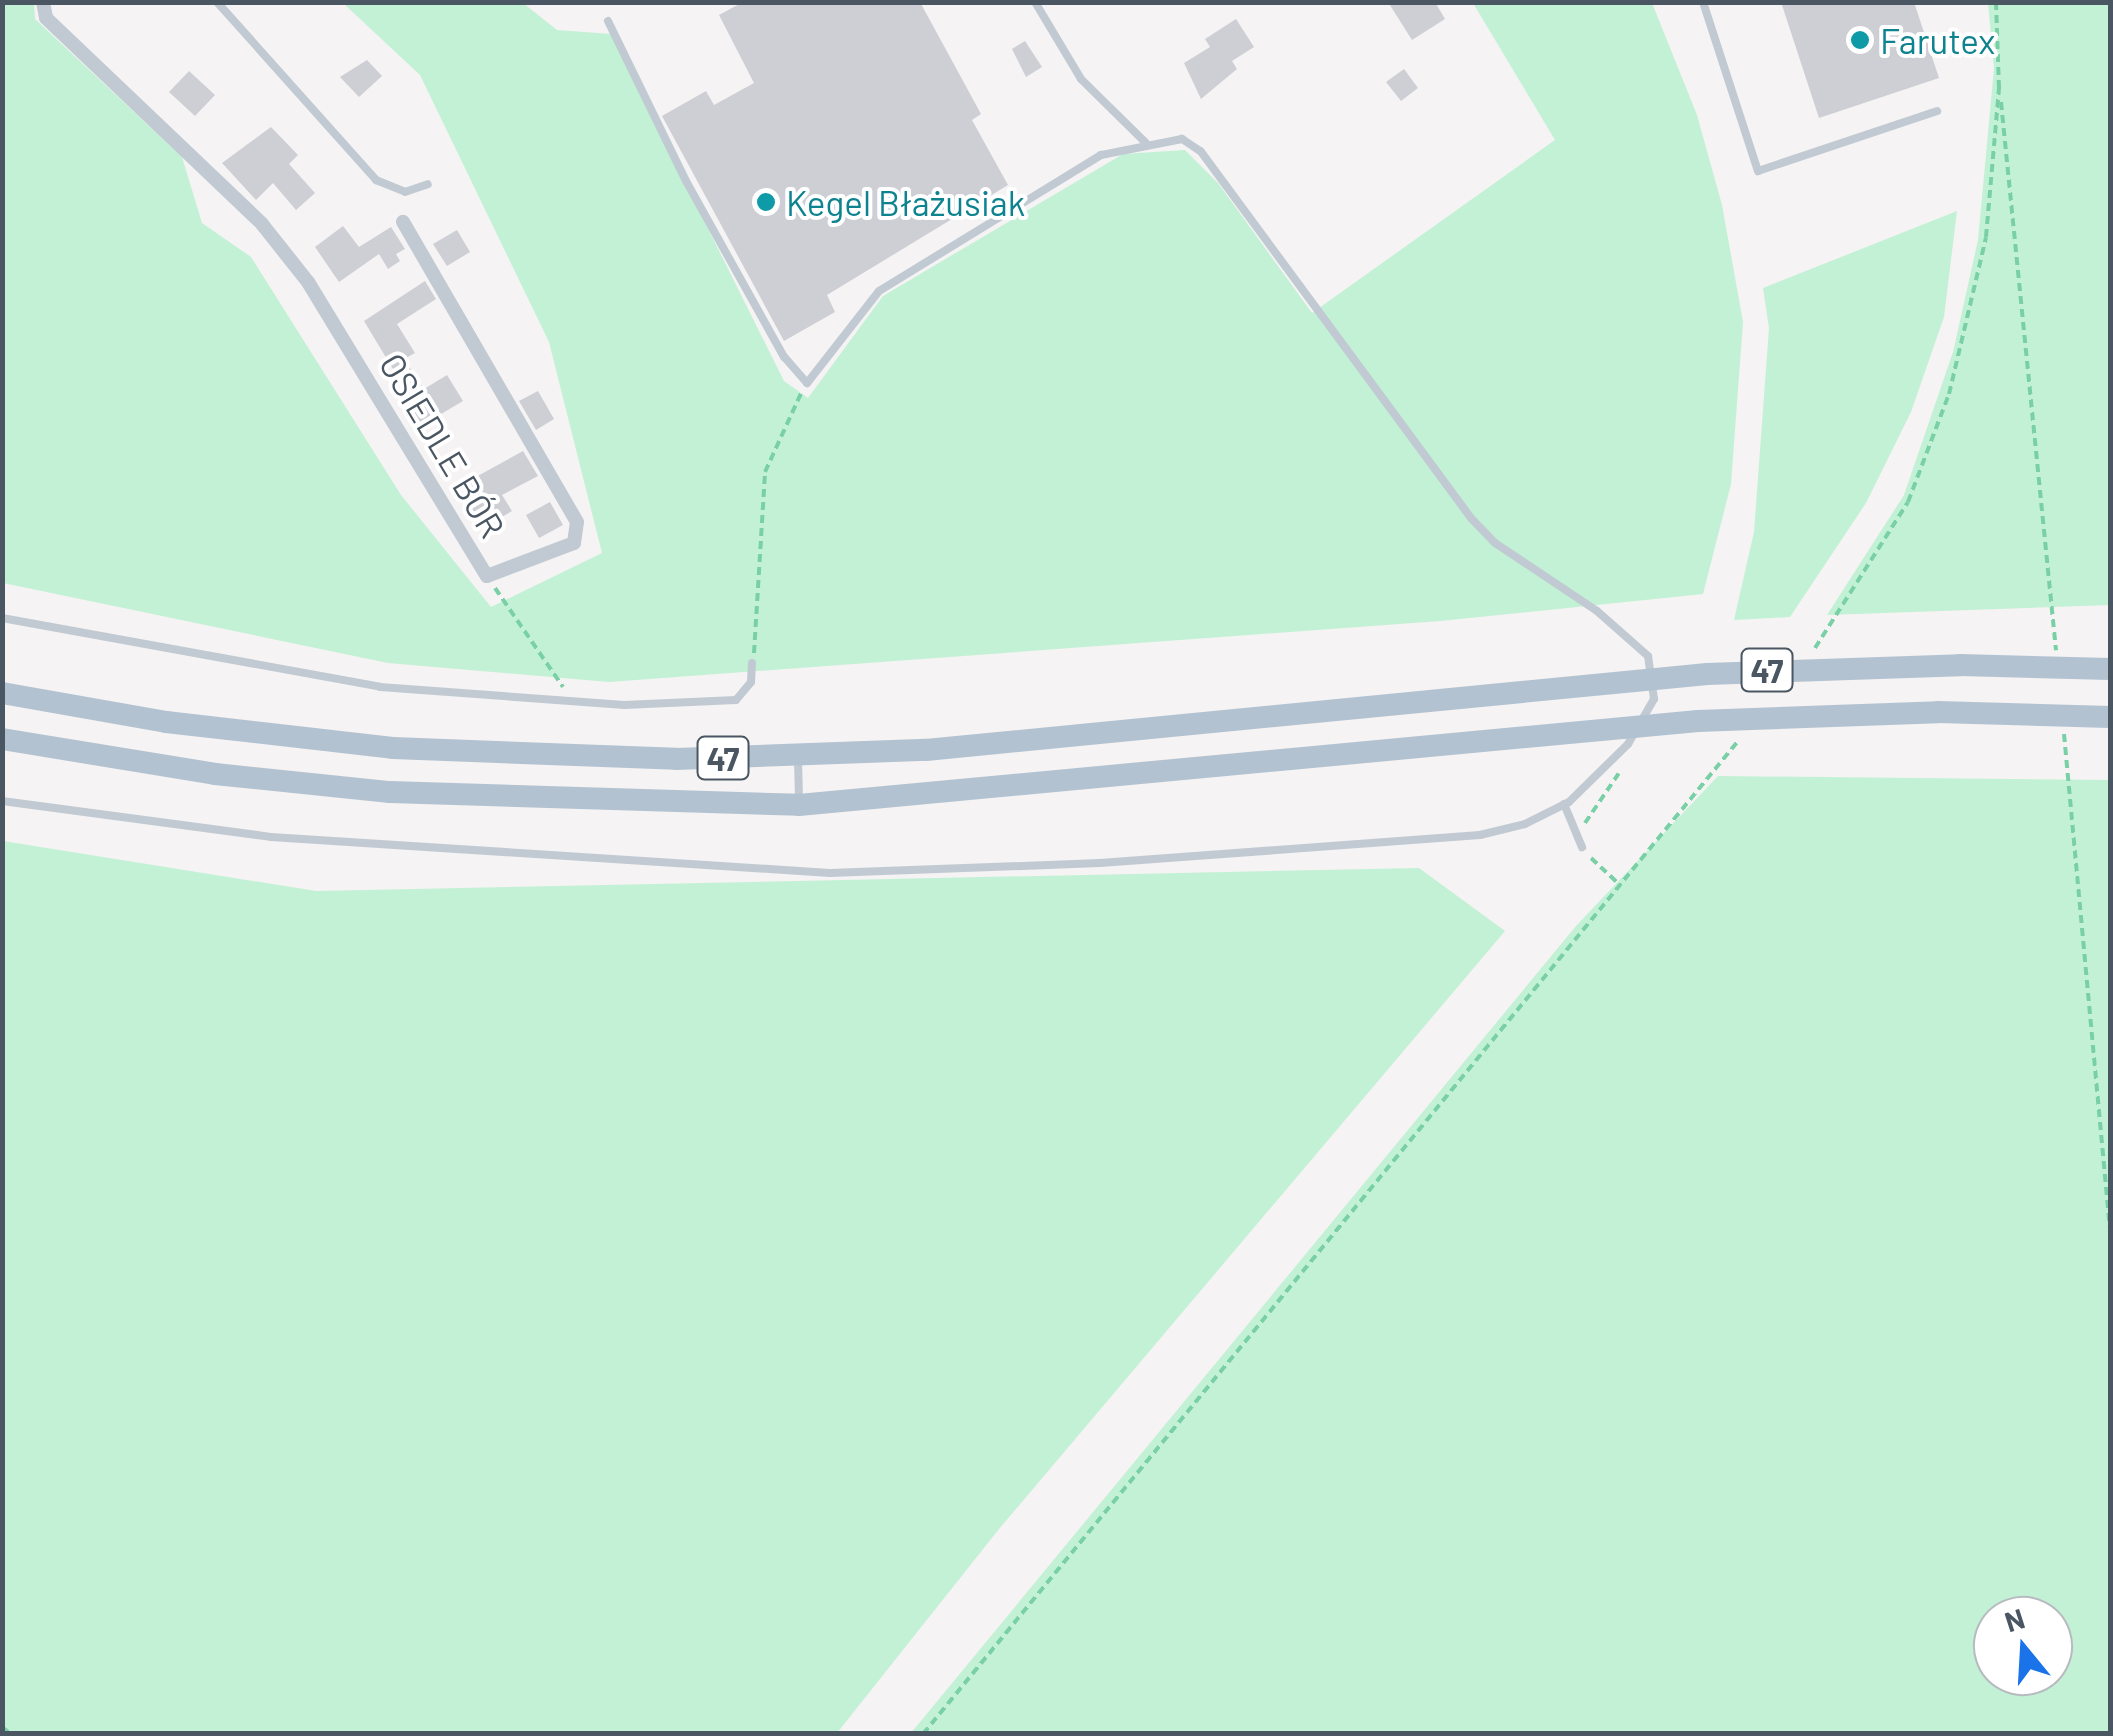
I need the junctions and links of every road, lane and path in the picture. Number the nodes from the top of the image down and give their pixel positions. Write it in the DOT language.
graph roads {
  1 [pos="43,2"];
  2 [pos="218,2"];
  3 [pos="1036,2"];
  4 [pos="1703,2"];
  5 [pos="1996,2"];
  6 [pos="608,21"];
  7 [pos="1938,111"];
  8 [pos="1147,144"];
  9 [pos="428,184"];
  10 [pos="403,222"];
  11 [pos="807,383"];
  12 [pos="487,576"];
  13 [pos="2,618"];
  14 [pos="752,662"];
  15 [pos="1803,662"];
  16 [pos="2104,670"];
  17 [pos="2,693"];
  18 [pos="574,701"];
  19 [pos="2010,714"];
  20 [pos="2110,717"];
  21 [pos="2110,734"];
  22 [pos="1741,738"];
  23 [pos="2,739"];
  24 [pos="798,755"];
  25 [pos="2,800"];
  26 [pos="1564,804"];
  27 [pos="799,805"];
  28 [pos="1582,846"];
  29 [pos="1622,886"];
  30 [pos="2,1727"];
  31 [pos="11,1734"];
  32 [pos="923,1734"];
  1 -- 12 [label="street, OSIEDLE BÓR"];
  2 -- 9 [label="lane"];
  3 -- 8 [label="lane"];
  4 -- 7 [label="lane"];
  5 -- 15 [label="path"];
  6 -- 11 [label="lane"];
  8 -- 11 [label="lane"];
  8 -- 26 [label="lane"];
  10 -- 12 [label="street, OSIEDLE BÓR"];
  11 -- 14 [label="path"];
  12 -- 18 [label="path"];
  13 -- 18 [label="lane"];
  14 -- 18 [label="lane"];
  16 -- 24 [label="main road, 47"];
  17 -- 24 [label="main road, 47"];
  19 -- 20 [label="main road"];
  19 -- 21 [label="main road, 47"];
  19 -- 27 [label="main road, 47"];
  22 -- 29 [label="path"];
  23 -- 27 [label="main road, 47"];
  24 -- 27 [label="lane"];
  25 -- 26 [label="lane"];
  26 -- 28 [label="lane"];
  28 -- 29 [label="path"];
  29 -- 32 [label="path"];
  30 -- 31 [label="path"];
}
